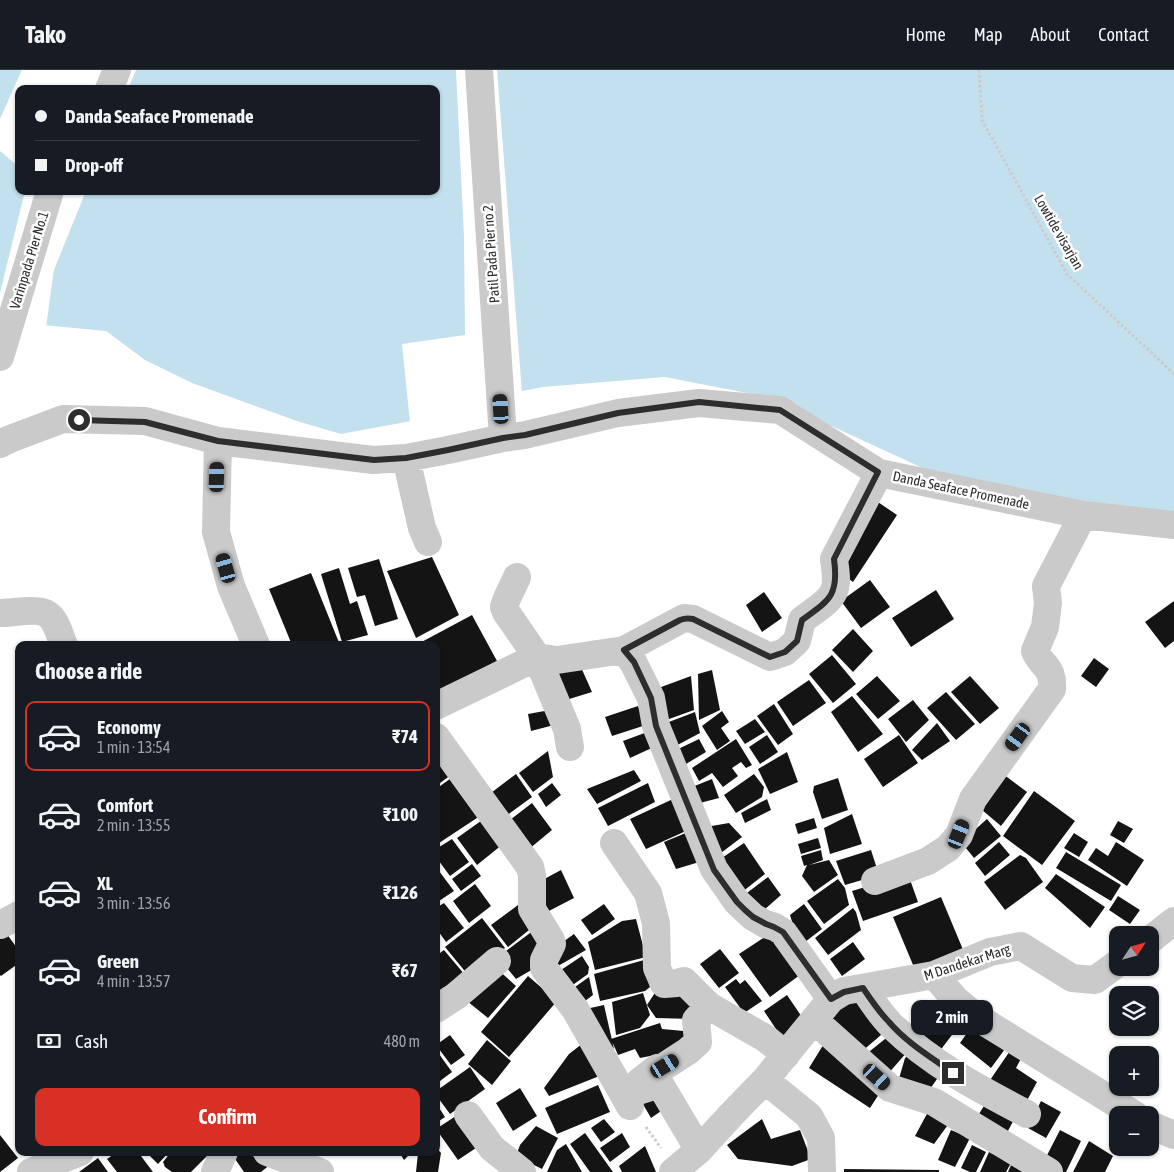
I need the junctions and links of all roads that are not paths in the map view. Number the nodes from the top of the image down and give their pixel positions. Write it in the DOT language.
graph roads {
  1 [pos="117,70"];
  2 [pos="479,70"];
  3 [pos="111,85"];
  4 [pos="49,195"];
  5 [pos="0,357"];
  6 [pos="503,438"];
  7 [pos="218,441"];
  8 [pos="0,444"];
  9 [pos="406,458"];
  10 [pos="878,472"];
  11 [pos="1083,515"];
  12 [pos="1174,525"];
  13 [pos="428,542"];
  14 [pos="517,577"];
  15 [pos="0,613"];
  16 [pos="63,641"];
  17 [pos="254,641"];
  18 [pos="624,650"];
  19 [pos="537,657"];
  20 [pos="440,704"];
  21 [pos="440,743"];
  22 [pos="570,747"];
  23 [pos="614,844"];
  24 [pos="875,881"];
  25 [pos="15,916"];
  26 [pos="1174,921"];
  27 [pos="0,925"];
  28 [pos="1159,933"];
  29 [pos="497,961"];
  30 [pos="1109,970"];
  31 [pos="934,975"];
  32 [pos="863,988"];
  33 [pos="831,999"];
  34 [pos="440,1006"];
  35 [pos="709,1006"];
  36 [pos="814,1020"];
  37 [pos="786,1055"];
  38 [pos="765,1080"];
  39 [pos="630,1098"];
  40 [pos="1121,1106"];
  41 [pos="1027,1114"];
  42 [pos="468,1115"];
  43 [pos="1159,1128"];
  44 [pos="1174,1135"];
  45 [pos="699,1150"];
  46 [pos="70,1156"];
  47 [pos="222,1156"];
  48 [pos="278,1156"];
  49 [pos="675,1170"];
  50 [pos="31,1172"];
  51 [pos="215,1172"];
  52 [pos="320,1172"];
  53 [pos="522,1172"];
  54 [pos="822,1172"];
  55 [pos="1048,1172"];
  1 -- 3 [label="street"];
  2 -- 6 [label="street, Patil Pada Pier no 2"];
  4 -- 5 [label="street, Varinpada Pier No.1"];
  6 -- 9 [label="street, Danda Seaface Promenade"];
  6 -- 10 [label="street, Danda Seaface Promenade"];
  7 -- 8 [label="street, Danda Seaface Promenade"];
  7 -- 9 [label="street, Danda Seaface Promenade"];
  7 -- 17 [label="street"];
  9 -- 13 [label="street"];
  10 -- 11 [label="street, Danda Seaface Promenade"];
  10 -- 18 [label="street"];
  11 -- 12 [label="street, Danda Seaface Promenade"];
  11 -- 24 [label="street"];
  14 -- 19 [label="street"];
  15 -- 16 [label="street"];
  18 -- 19 [label="street"];
  18 -- 33 [label="street"];
  19 -- 20 [label="street"];
  19 -- 22 [label="street"];
  21 -- 39 [label="street"];
  23 -- 35 [label="street"];
  25 -- 27 [label="street"];
  26 -- 28 [label="street"];
  29 -- 34 [label="street"];
  30 -- 31 [label="street, M Dandekar Marg"];
  31 -- 32 [label="street, M Dandekar Marg"];
  31 -- 40 [label="street"];
  32 -- 33 [label="street, M Dandekar Marg"];
  32 -- 41 [label="street"];
  33 -- 36 [label="street, M Dandekar Marg"];
  35 -- 37 [label="street"];
  35 -- 39 [label="street"];
  36 -- 37 [label="street, M Dandekar Marg"];
  36 -- 55 [label="street"];
  37 -- 38 [label="street, M Dandekar Marg"];
  38 -- 45 [label="street, M Dandekar Marg"];
  38 -- 54 [label="street"];
  39 -- 45 [label="street"];
  42 -- 53 [label="street"];
  43 -- 44 [label="street"];
  45 -- 49 [label="street, M Dandekar Marg"];
  46 -- 50 [label="street"];
  47 -- 51 [label="street"];
  48 -- 52 [label="street"];
}
